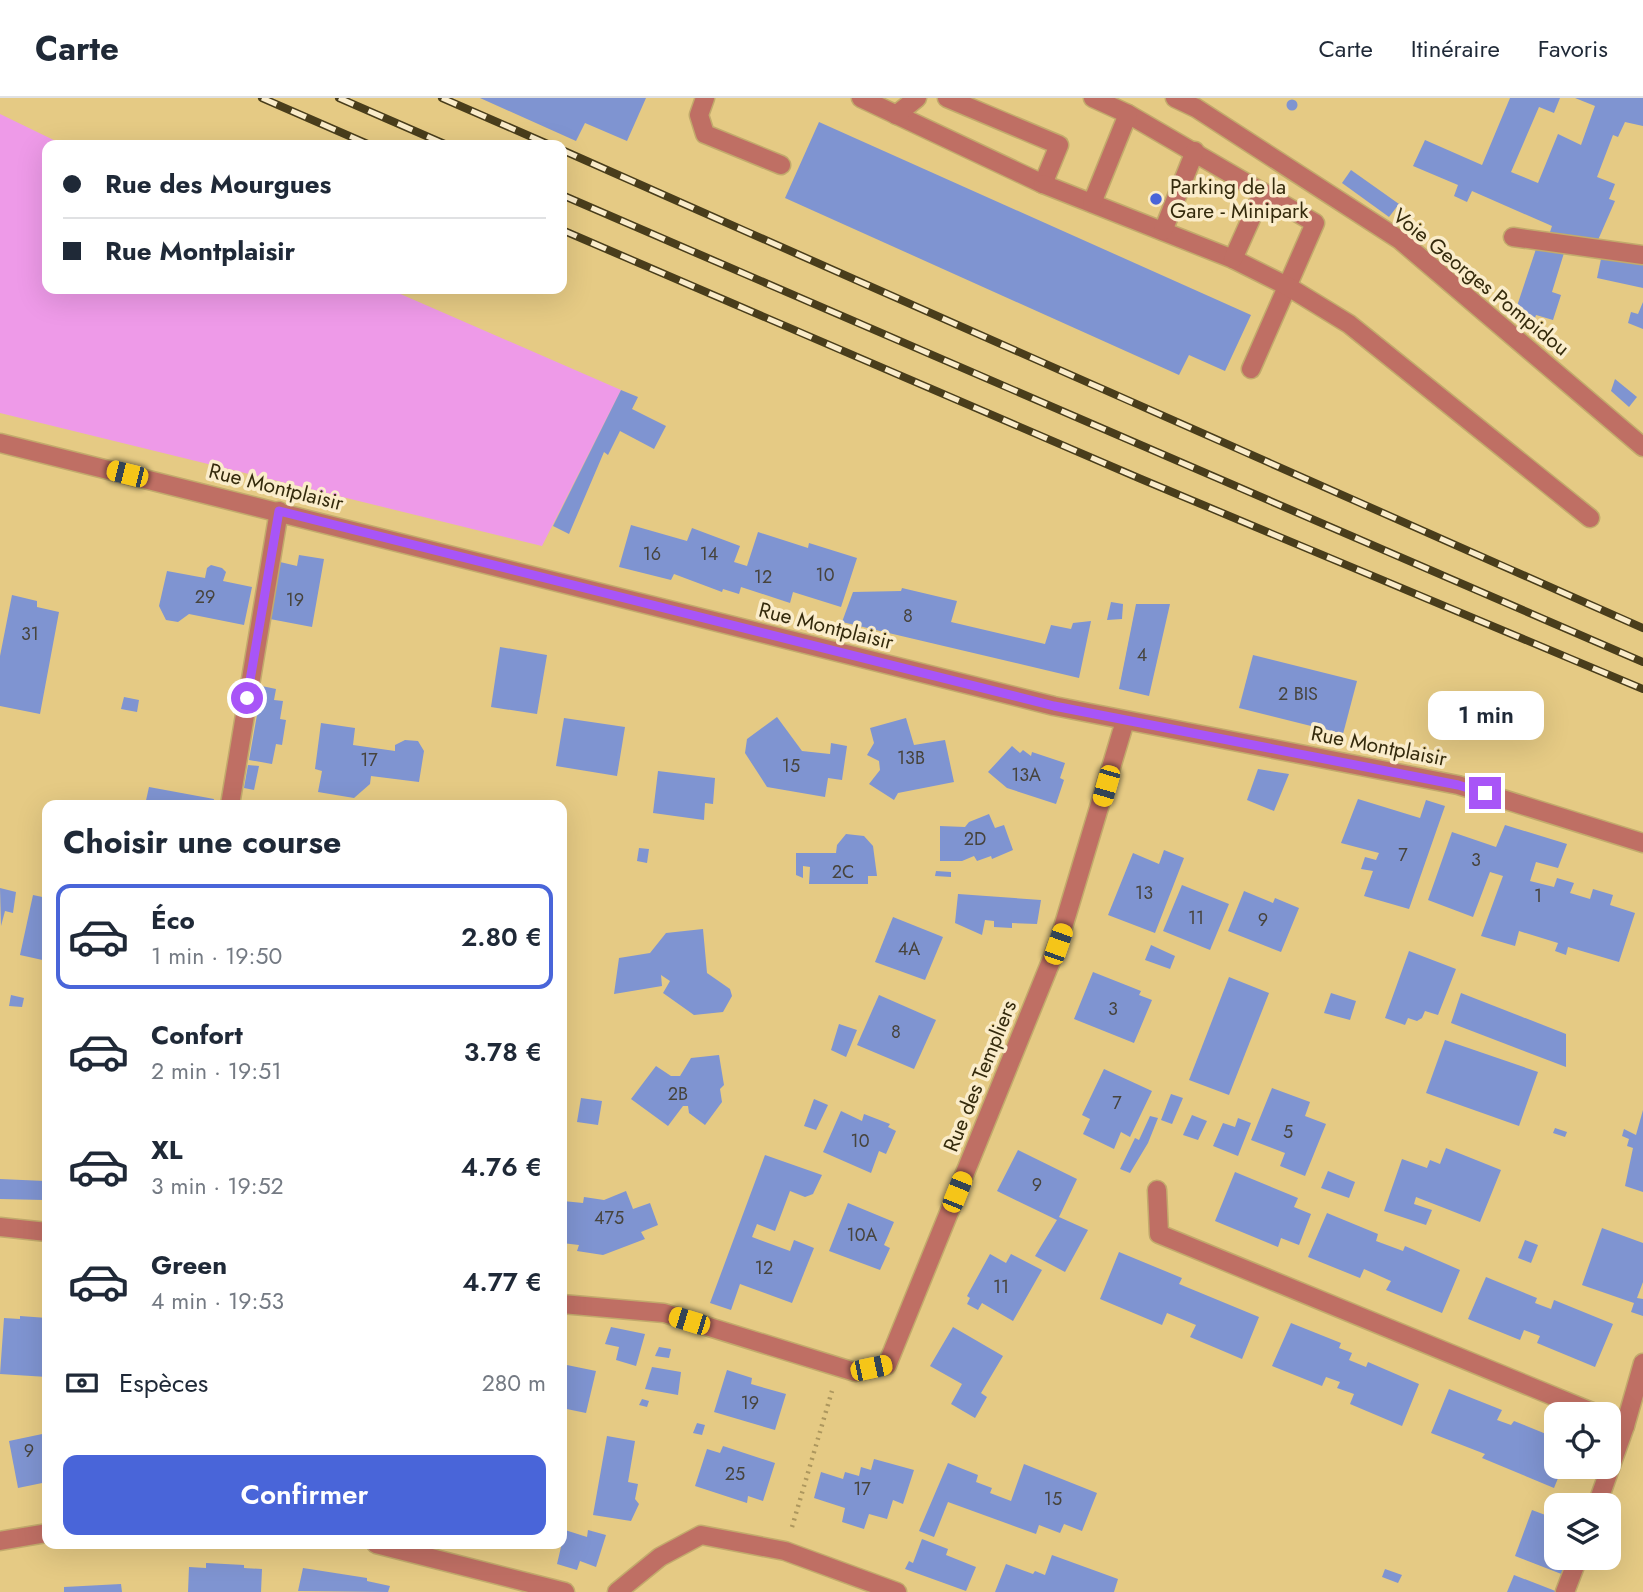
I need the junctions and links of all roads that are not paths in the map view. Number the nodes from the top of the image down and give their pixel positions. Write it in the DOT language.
graph roads {
  1 [pos="705,98"];
  2 [pos="861,98"];
  3 [pos="917,98"];
  4 [pos="947,98"];
  5 [pos="1093,98"];
  6 [pos="1175,98"];
  7 [pos="1128,114"];
  8 [pos="897,115"];
  9 [pos="1195,151"];
  10 [pos="781,165"];
  11 [pos="1044,184"];
  12 [pos="1262,192"];
  13 [pos="1092,203"];
  14 [pos="1163,231"];
  15 [pos="1513,237"];
  16 [pos="1643,255"];
  17 [pos="1233,259"];
  18 [pos="1287,286"];
  19 [pos="1251,369"];
  20 [pos="0,443"];
  21 [pos="1643,447"];
  22 [pos="279,511"];
  23 [pos="1590,518"];
  24 [pos="1125,721"];
  25 [pos="230,800"];
  26 [pos="1643,843"];
  27 [pos="1157,1191"];
  28 [pos="0,1227"];
  29 [pos="42,1231"];
  30 [pos="567,1304"];
  31 [pos="1643,1363"];
  32 [pos="1568,1402"];
  33 [pos="1621,1424"];
  34 [pos="1625,1426"];
  35 [pos="1601,1493"];
  36 [pos="42,1534"];
  37 [pos="0,1541"];
  38 [pos="396,1549"];
  39 [pos="1573,1570"];
  40 [pos="894,1591"];
  41 [pos="565,1592"];
  42 [pos="617,1592"];
  43 [pos="1565,1592"];
  1 -- 10 [label="street"];
  2 -- 8 [label="street"];
  3 -- 8 [label="street"];
  4 -- 11 [label="street"];
  5 -- 7 [label="street"];
  6 -- 21 [label="street, Voie Georges Pompidou"];
  7 -- 9 [label="street"];
  7 -- 13 [label="street"];
  8 -- 11 [label="street"];
  9 -- 12 [label="street"];
  9 -- 14 [label="street"];
  11 -- 13 [label="street"];
  12 -- 17 [label="street"];
  12 -- 18 [label="street"];
  13 -- 14 [label="street"];
  14 -- 17 [label="street"];
  15 -- 16 [label="street"];
  17 -- 18 [label="street"];
  18 -- 19 [label="street"];
  18 -- 23 [label="street"];
  20 -- 22 [label="street, Rue Montplaisir"];
  22 -- 24 [label="street, Rue Montplaisir"];
  22 -- 25 [label="street"];
  24 -- 26 [label="street, Rue Montplaisir"];
  24 -- 30 [label="street, Rue des Templiers"];
  27 -- 32 [label="street"];
  28 -- 29 [label="street"];
  31 -- 34 [label="street"];
  33 -- 34 [label="street"];
  34 -- 35 [label="street"];
  36 -- 37 [label="street"];
  38 -- 41 [label="street"];
  39 -- 43 [label="street"];
  40 -- 42 [label="street"];
}
